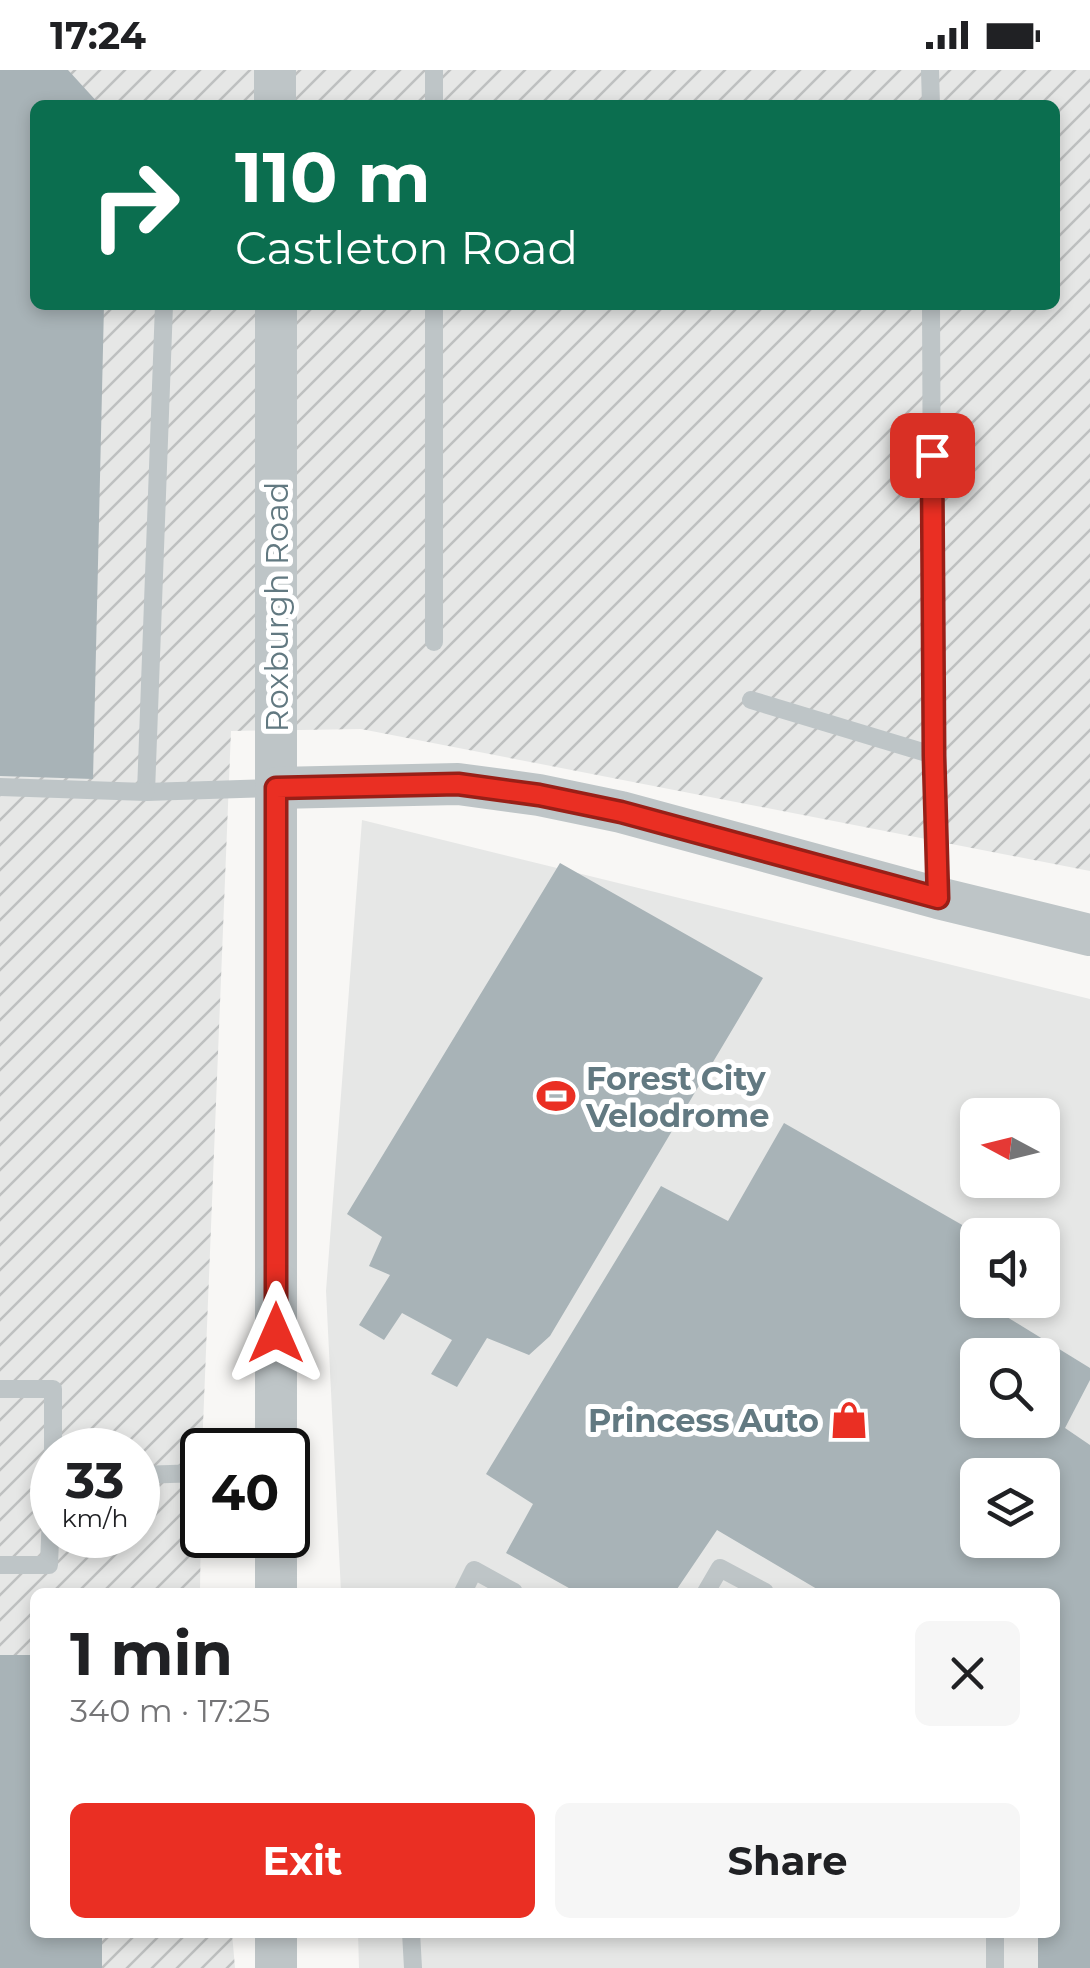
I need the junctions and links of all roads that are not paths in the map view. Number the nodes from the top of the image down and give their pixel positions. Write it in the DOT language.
graph roads {
  1 [pos="276,70"];
  2 [pos="434,70"];
  3 [pos="930,70"];
  4 [pos="276,100"];
  5 [pos="434,100"];
  6 [pos="930,100"];
  7 [pos="164,310"];
  8 [pos="276,310"];
  9 [pos="434,310"];
  10 [pos="932,310"];
  11 [pos="434,642"];
  12 [pos="751,700"];
  13 [pos="934,756"];
  14 [pos="0,787"];
  15 [pos="276,788"];
  16 [pos="146,792"];
  17 [pos="938,898"];
  18 [pos="1090,935"];
  19 [pos="0,1389"];
  20 [pos="53,1428"];
  21 [pos="276,1428"];
  22 [pos="49,1558"];
  23 [pos="276,1558"];
  24 [pos="0,1565"];
  25 [pos="276,1588"];
  26 [pos="465,1588"];
  27 [pos="507,1588"];
  28 [pos="708,1588"];
  29 [pos="758,1588"];
  30 [pos="276,1938"];
  31 [pos="412,1938"];
  32 [pos="994,1938"];
  33 [pos="276,1968"];
  34 [pos="414,1968"];
  35 [pos="995,1968"];
  1 -- 4 [label="street"];
  2 -- 5 [label="lane"];
  3 -- 6 [label="lane"];
  7 -- 16 [label="lane"];
  8 -- 15 [label="street, Roxburgh Road"];
  9 -- 11 [label="lane"];
  10 -- 13 [label="lane"];
  12 -- 13 [label="lane"];
  13 -- 17 [label="lane"];
  14 -- 16 [label="lane"];
  15 -- 16 [label="lane"];
  15 -- 17 [label="street"];
  15 -- 21 [label="street, Roxburgh Road"];
  17 -- 18 [label="street"];
  19 -- 20 [label="lane"];
  22 -- 24 [label="lane"];
  23 -- 25 [label="street"];
  26 -- 27 [label="lane"];
  28 -- 29 [label="lane"];
  30 -- 33 [label="street"];
  31 -- 34 [label="lane"];
  32 -- 35 [label="lane"];
}
